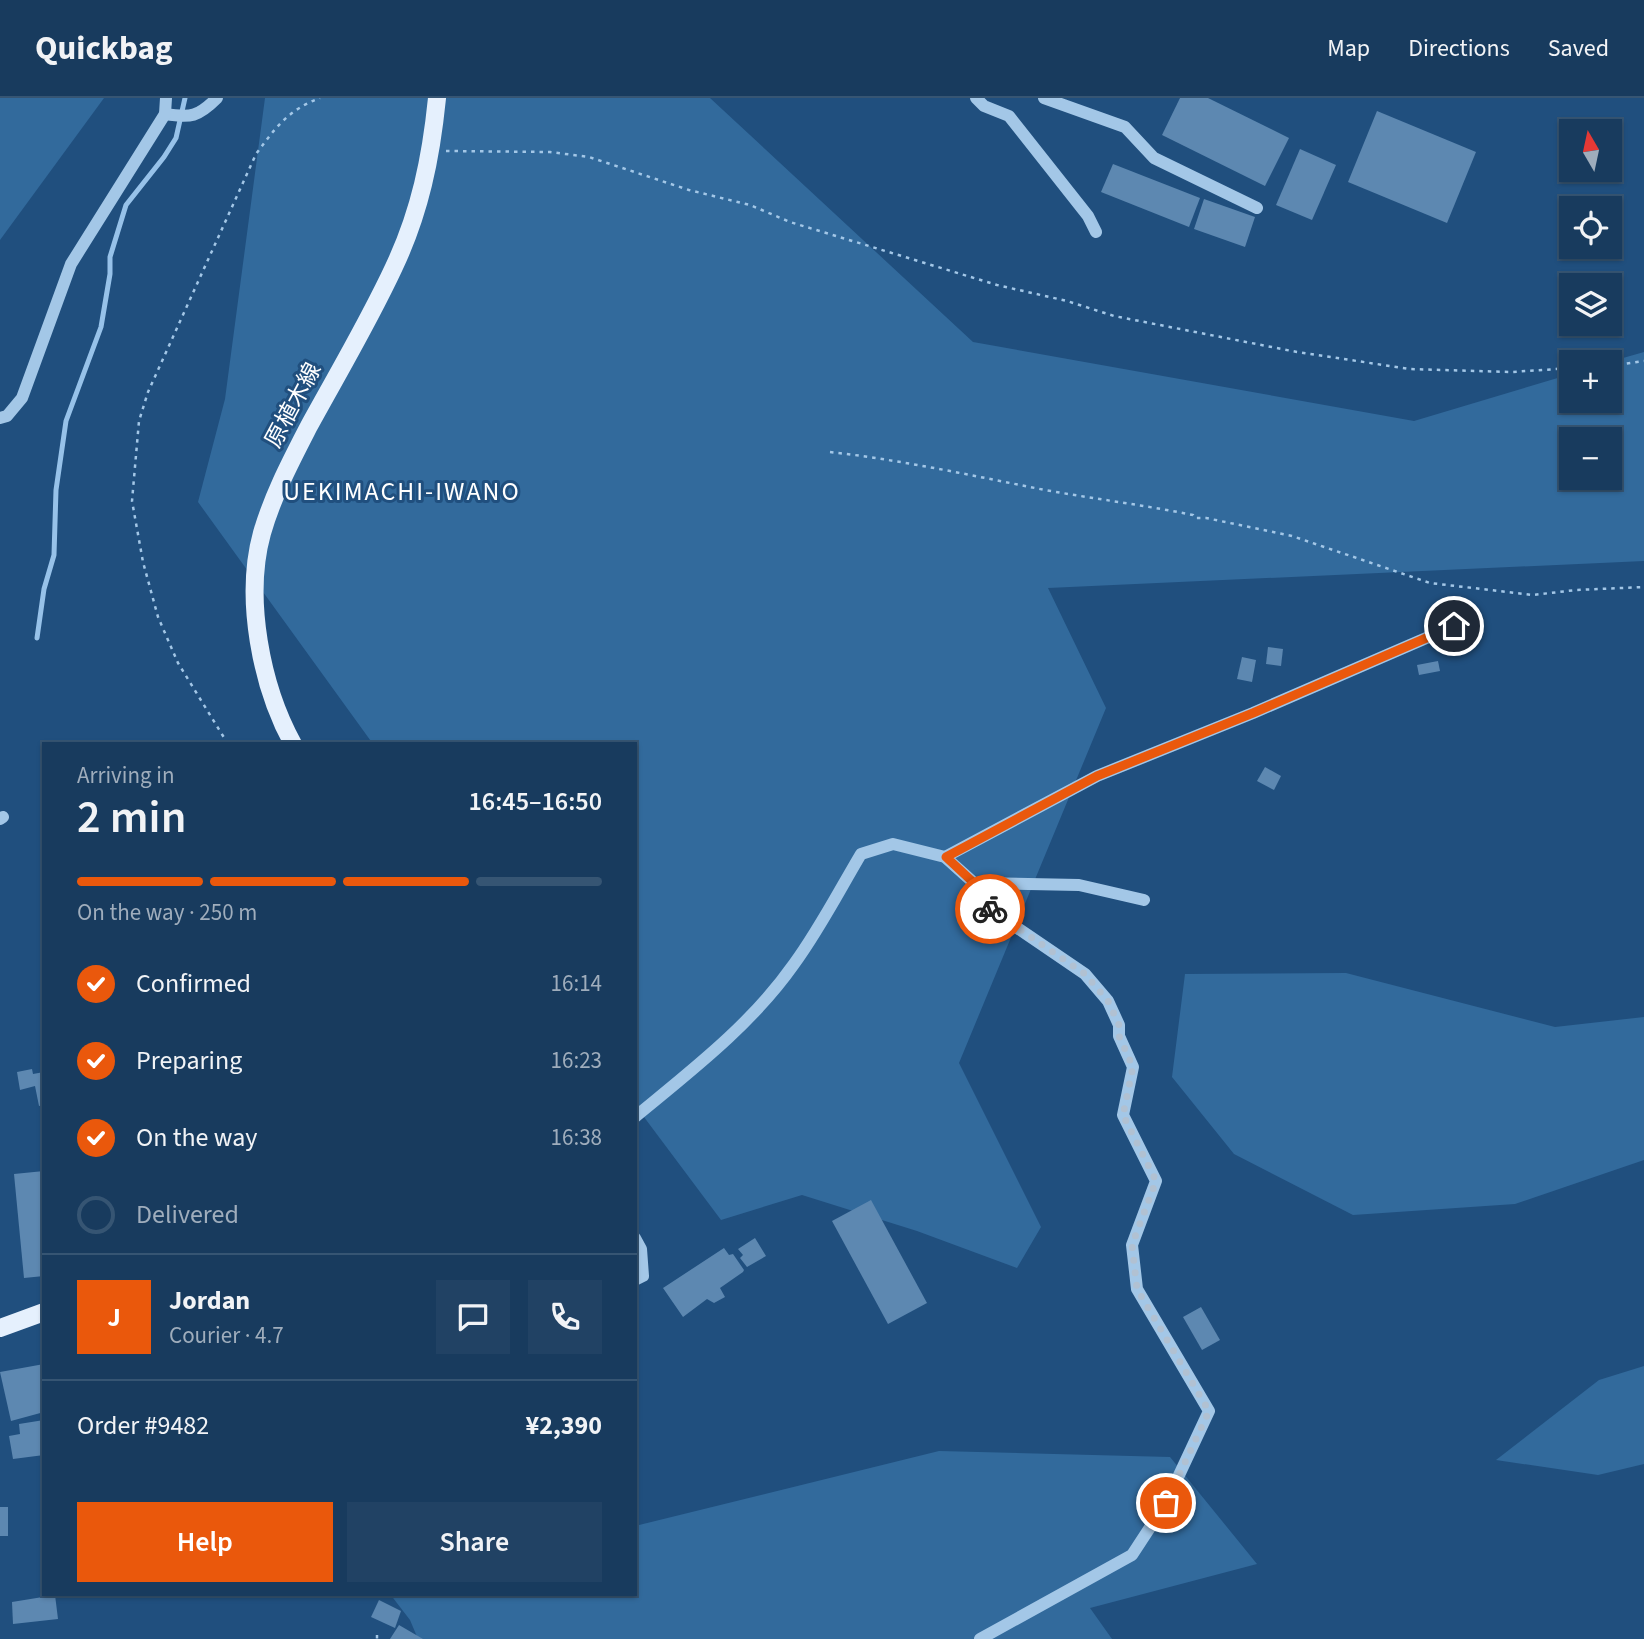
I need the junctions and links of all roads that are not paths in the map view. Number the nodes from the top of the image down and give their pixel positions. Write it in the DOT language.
graph roads {
  1 [pos="166,98"];
  2 [pos="217,98"];
  3 [pos="437,98"];
  4 [pos="976,98"];
  5 [pos="1044,98"];
  6 [pos="168,115"];
  7 [pos="1257,208"];
  8 [pos="1096,232"];
  9 [pos="0,418"];
  10 [pos="1454,626"];
  11 [pos="292,742"];
  12 [pos="946,857"];
  13 [pos="974,883"];
  14 [pos="1144,900"];
  15 [pos="637,1115"];
  16 [pos="637,1242"];
  17 [pos="637,1279"];
  18 [pos="42,1313"];
  19 [pos="0,1328"];
  20 [pos="980,1639"];
  1 -- 6 [label="street"];
  2 -- 6 [label="street"];
  3 -- 11 [label="main road, 原植木線"];
  4 -- 8 [label="street"];
  5 -- 7 [label="street"];
  6 -- 9 [label="street"];
  10 -- 12 [label="street"];
  12 -- 13 [label="street"];
  12 -- 15 [label="street"];
  13 -- 14 [label="street"];
  13 -- 20 [label="street"];
  16 -- 17 [label="street"];
  18 -- 19 [label="main road"];
}
